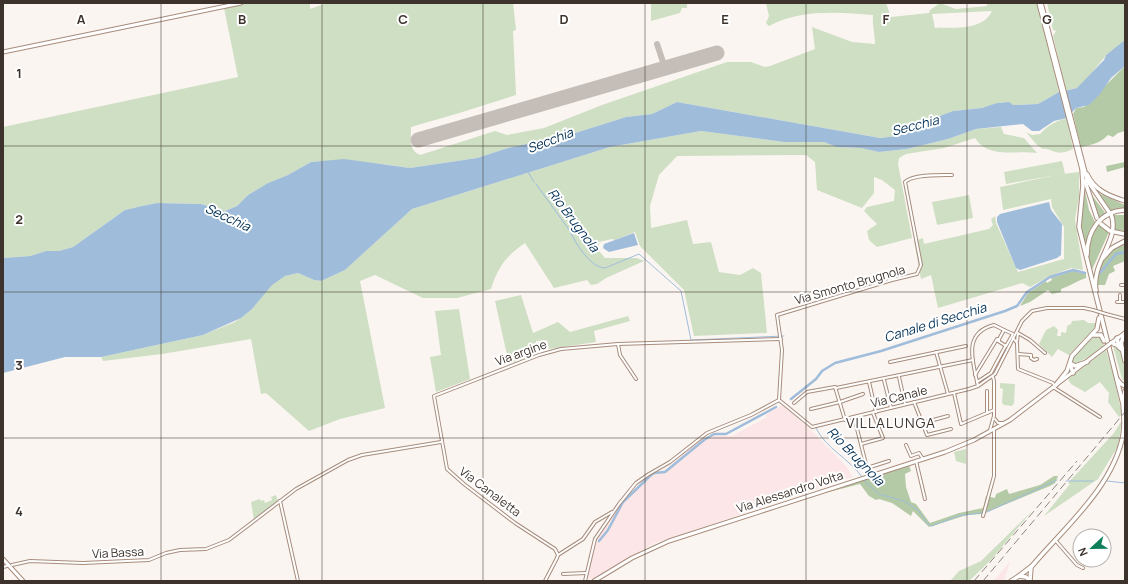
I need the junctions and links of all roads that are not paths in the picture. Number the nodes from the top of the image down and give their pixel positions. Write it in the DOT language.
graph roads {
  1 [pos="241,3"];
  2 [pos="1040,3"];
  3 [pos="3,52"];
  4 [pos="1082,164"];
  5 [pos="1082,169"];
  6 [pos="952,175"];
  7 [pos="1125,201"];
  8 [pos="1125,210"];
  9 [pos="1097,218"];
  10 [pos="1101,224"];
  11 [pos="1110,230"];
  12 [pos="1115,232"];
  13 [pos="1125,234"];
  14 [pos="1125,241"];
  15 [pos="1086,261"];
  16 [pos="1099,264"];
  17 [pos="1121,285"];
  18 [pos="1125,285"];
  19 [pos="1120,295"];
  20 [pos="1125,302"];
  21 [pos="1097,305"];
  22 [pos="1122,319"];
  23 [pos="1125,319"];
  24 [pos="1125,323"];
  25 [pos="1004,330"];
  26 [pos="1125,333"];
  27 [pos="1092,335"];
  28 [pos="1013,336"];
  29 [pos="780,337"];
  30 [pos="1117,338"];
  31 [pos="999,340"];
  32 [pos="1017,342"];
  33 [pos="1111,342"];
  34 [pos="618,344"];
  35 [pos="1008,345"];
  36 [pos="966,346"];
  37 [pos="1121,347"];
  38 [pos="936,352"];
  39 [pos="1109,352"];
  40 [pos="1045,353"];
  41 [pos="1018,354"];
  42 [pos="1037,359"];
  43 [pos="973,360"];
  44 [pos="1125,361"];
  45 [pos="890,362"];
  46 [pos="1087,362"];
  47 [pos="1070,363"];
  48 [pos="939,368"];
  49 [pos="1073,372"];
  50 [pos="976,375"];
  51 [pos="899,376"];
  52 [pos="993,377"];
  53 [pos="1116,377"];
  54 [pos="636,379"];
  55 [pos="884,380"];
  56 [pos="869,382"];
  57 [pos="977,382"];
  58 [pos="978,386"];
  59 [pos="1054,386"];
  60 [pos="1125,386"];
  61 [pos="836,388"];
  62 [pos="987,391"];
  63 [pos="1125,391"];
  64 [pos="954,393"];
  65 [pos="863,394"];
  66 [pos="948,394"];
  67 [pos="434,396"];
  68 [pos="779,400"];
  69 [pos="840,402"];
  70 [pos="914,402"];
  71 [pos="794,403"];
  72 [pos="905,404"];
  73 [pos="1123,404"];
  74 [pos="891,408"];
  75 [pos="811,409"];
  76 [pos="994,410"];
  77 [pos="876,412"];
  78 [pos="873,413"];
  79 [pos="987,413"];
  80 [pos="948,416"];
  81 [pos="854,417"];
  82 [pos="1100,417"];
  83 [pos="995,418"];
  84 [pos="845,420"];
  85 [pos="1010,420"];
  86 [pos="922,422"];
  87 [pos="994,422"];
  88 [pos="951,429"];
  89 [pos="995,429"];
  90 [pos="987,434"];
  91 [pos="441,442"];
  92 [pos="861,444"];
  93 [pos="906,445"];
  94 [pos="923,459"];
  95 [pos="889,461"];
  96 [pos="916,461"];
  97 [pos="925,499"];
  98 [pos="280,502"];
  99 [pos="614,512"];
  100 [pos="983,515"];
  101 [pos="1055,539"];
  102 [pos="558,555"];
  103 [pos="3,559"];
  104 [pos="1072,559"];
  105 [pos="12,565"];
  106 [pos="7,566"];
  107 [pos="1032,566"];
  108 [pos="3,567"];
  109 [pos="586,573"];
  110 [pos="563,574"];
  111 [pos="1020,576"];
  112 [pos="23,581"];
  113 [pos="298,581"];
  114 [pos="545,581"];
  115 [pos="585,581"];
  116 [pos="594,581"];
  117 [pos="1011,581"];
  118 [pos="1030,581"];
  1 -- 3 [label="main road"];
  2 -- 4 [label="main road"];
  4 -- 5 [label="main road"];
  4 -- 7 [label="main road"];
  4 -- 16 [label="main road"];
  5 -- 9 [label="main road"];
  5 -- 15 [label="main road"];
  6 -- 29 [label="street, Via Smonto Brugnola"];
  8 -- 15 [label="main road"];
  10 -- 11 [label="main road"];
  12 -- 13 [label="main road"];
  14 -- 16 [label="main road"];
  15 -- 21 [label="main road"];
  16 -- 21 [label="main road"];
  17 -- 18 [label="street"];
  19 -- 20 [label="street"];
  21 -- 27 [label="main road"];
  21 -- 39 [label="main road"];
  22 -- 23 [label="street"];
  22 -- 24 [label="street"];
  22 -- 28 [label="street, bridge"];
  25 -- 28 [label="street"];
  25 -- 31 [label="street"];
  25 -- 43 [label="street"];
  26 -- 30 [label="main road"];
  26 -- 37 [label="main road"];
  27 -- 39 [label="main road"];
  27 -- 47 [label="main road"];
  28 -- 32 [label="street"];
  28 -- 35 [label="street"];
  29 -- 34 [label="street, Via argine"];
  29 -- 68 [label="street, Via Smonto Brugnola"];
  30 -- 33 [label="main road"];
  30 -- 37 [label="main road"];
  31 -- 35 [label="street"];
  31 -- 50 [label="street"];
  32 -- 40 [label="street"];
  32 -- 41 [label="street"];
  33 -- 37 [label="main road"];
  33 -- 46 [label="main road, Via Alessandro Volta, bridge"];
  34 -- 54 [label="street"];
  34 -- 67 [label="street, Via argine"];
  35 -- 52 [label="street"];
  35 -- 57 [label="street"];
  36 -- 38 [label="street"];
  37 -- 44 [label="main road"];
  38 -- 45 [label="street"];
  38 -- 48 [label="street"];
  39 -- 53 [label="main road"];
  41 -- 42 [label="street"];
  41 -- 59 [label="street"];
  43 -- 48 [label="street"];
  43 -- 50 [label="street"];
  46 -- 47 [label="main road"];
  46 -- 49 [label="main road, Via Alessandro Volta"];
  47 -- 49 [label="main road"];
  47 -- 59 [label="main road"];
  48 -- 51 [label="street"];
  48 -- 66 [label="street"];
  49 -- 59 [label="main road, Via Alessandro Volta"];
  50 -- 57 [label="street"];
  51 -- 55 [label="street"];
  51 -- 72 [label="street"];
  52 -- 58 [label="street, Via Canale"];
  52 -- 76 [label="street"];
  53 -- 60 [label="main road"];
  53 -- 73 [label="main road"];
  55 -- 56 [label="street"];
  55 -- 74 [label="street"];
  56 -- 61 [label="street"];
  56 -- 77 [label="street"];
  57 -- 58 [label="street"];
  58 -- 64 [label="street, Via Canale"];
  59 -- 82 [label="street"];
  59 -- 85 [label="main road, Via Alessandro Volta"];
  61 -- 69 [label="street"];
  61 -- 71 [label="street"];
  62 -- 79 [label="street"];
  63 -- 73 [label="main road"];
  64 -- 66 [label="street, Via Canale"];
  64 -- 79 [label="street"];
  65 -- 69 [label="street"];
  66 -- 70 [label="street, Via Canale"];
  67 -- 91 [label="street, Via Canaletta"];
  68 -- 84 [label="street, Via Canale"];
  68 -- 99 [label="street"];
  69 -- 75 [label="street"];
  69 -- 84 [label="street"];
  70 -- 72 [label="street, Via Canale"];
  70 -- 86 [label="street"];
  72 -- 74 [label="street, Via Canale"];
  73 -- 101 [label="main road"];
  74 -- 77 [label="street, Via Canale"];
  76 -- 79 [label="street"];
  76 -- 83 [label="street"];
  77 -- 78 [label="street, Via Canale"];
  78 -- 81 [label="street, Via Canale"];
  78 -- 92 [label="street"];
  80 -- 86 [label="street"];
  81 -- 84 [label="street, Via Canale"];
  81 -- 92 [label="street"];
  83 -- 85 [label="street"];
  83 -- 87 [label="street"];
  83 -- 89 [label="street"];
  85 -- 89 [label="main road, Via Alessandro Volta"];
  86 -- 88 [label="street"];
  87 -- 89 [label="street"];
  87 -- 90 [label="street"];
  89 -- 90 [label="main road, Via Alessandro Volta"];
  89 -- 100 [label="street"];
  90 -- 94 [label="main road, Via Alessandro Volta"];
  91 -- 98 [label="street"];
  91 -- 102 [label="street, Via Canaletta"];
  92 -- 95 [label="street"];
  93 -- 94 [label="street"];
  94 -- 96 [label="main road, Via Alessandro Volta"];
  96 -- 97 [label="street"];
  96 -- 116 [label="main road, Via Alessandro Volta"];
  98 -- 105 [label="street, Via Bassa"];
  98 -- 113 [label="street"];
  99 -- 102 [label="street"];
  99 -- 109 [label="street"];
  101 -- 104 [label="street"];
  101 -- 107 [label="main road"];
  102 -- 114 [label="street"];
  103 -- 112 [label="main road"];
  106 -- 108 [label="street"];
  107 -- 111 [label="main road"];
  107 -- 118 [label="main road"];
  109 -- 110 [label="street"];
  109 -- 115 [label="street"];
  111 -- 117 [label="main road"];
  111 -- 118 [label="main road"];
}
